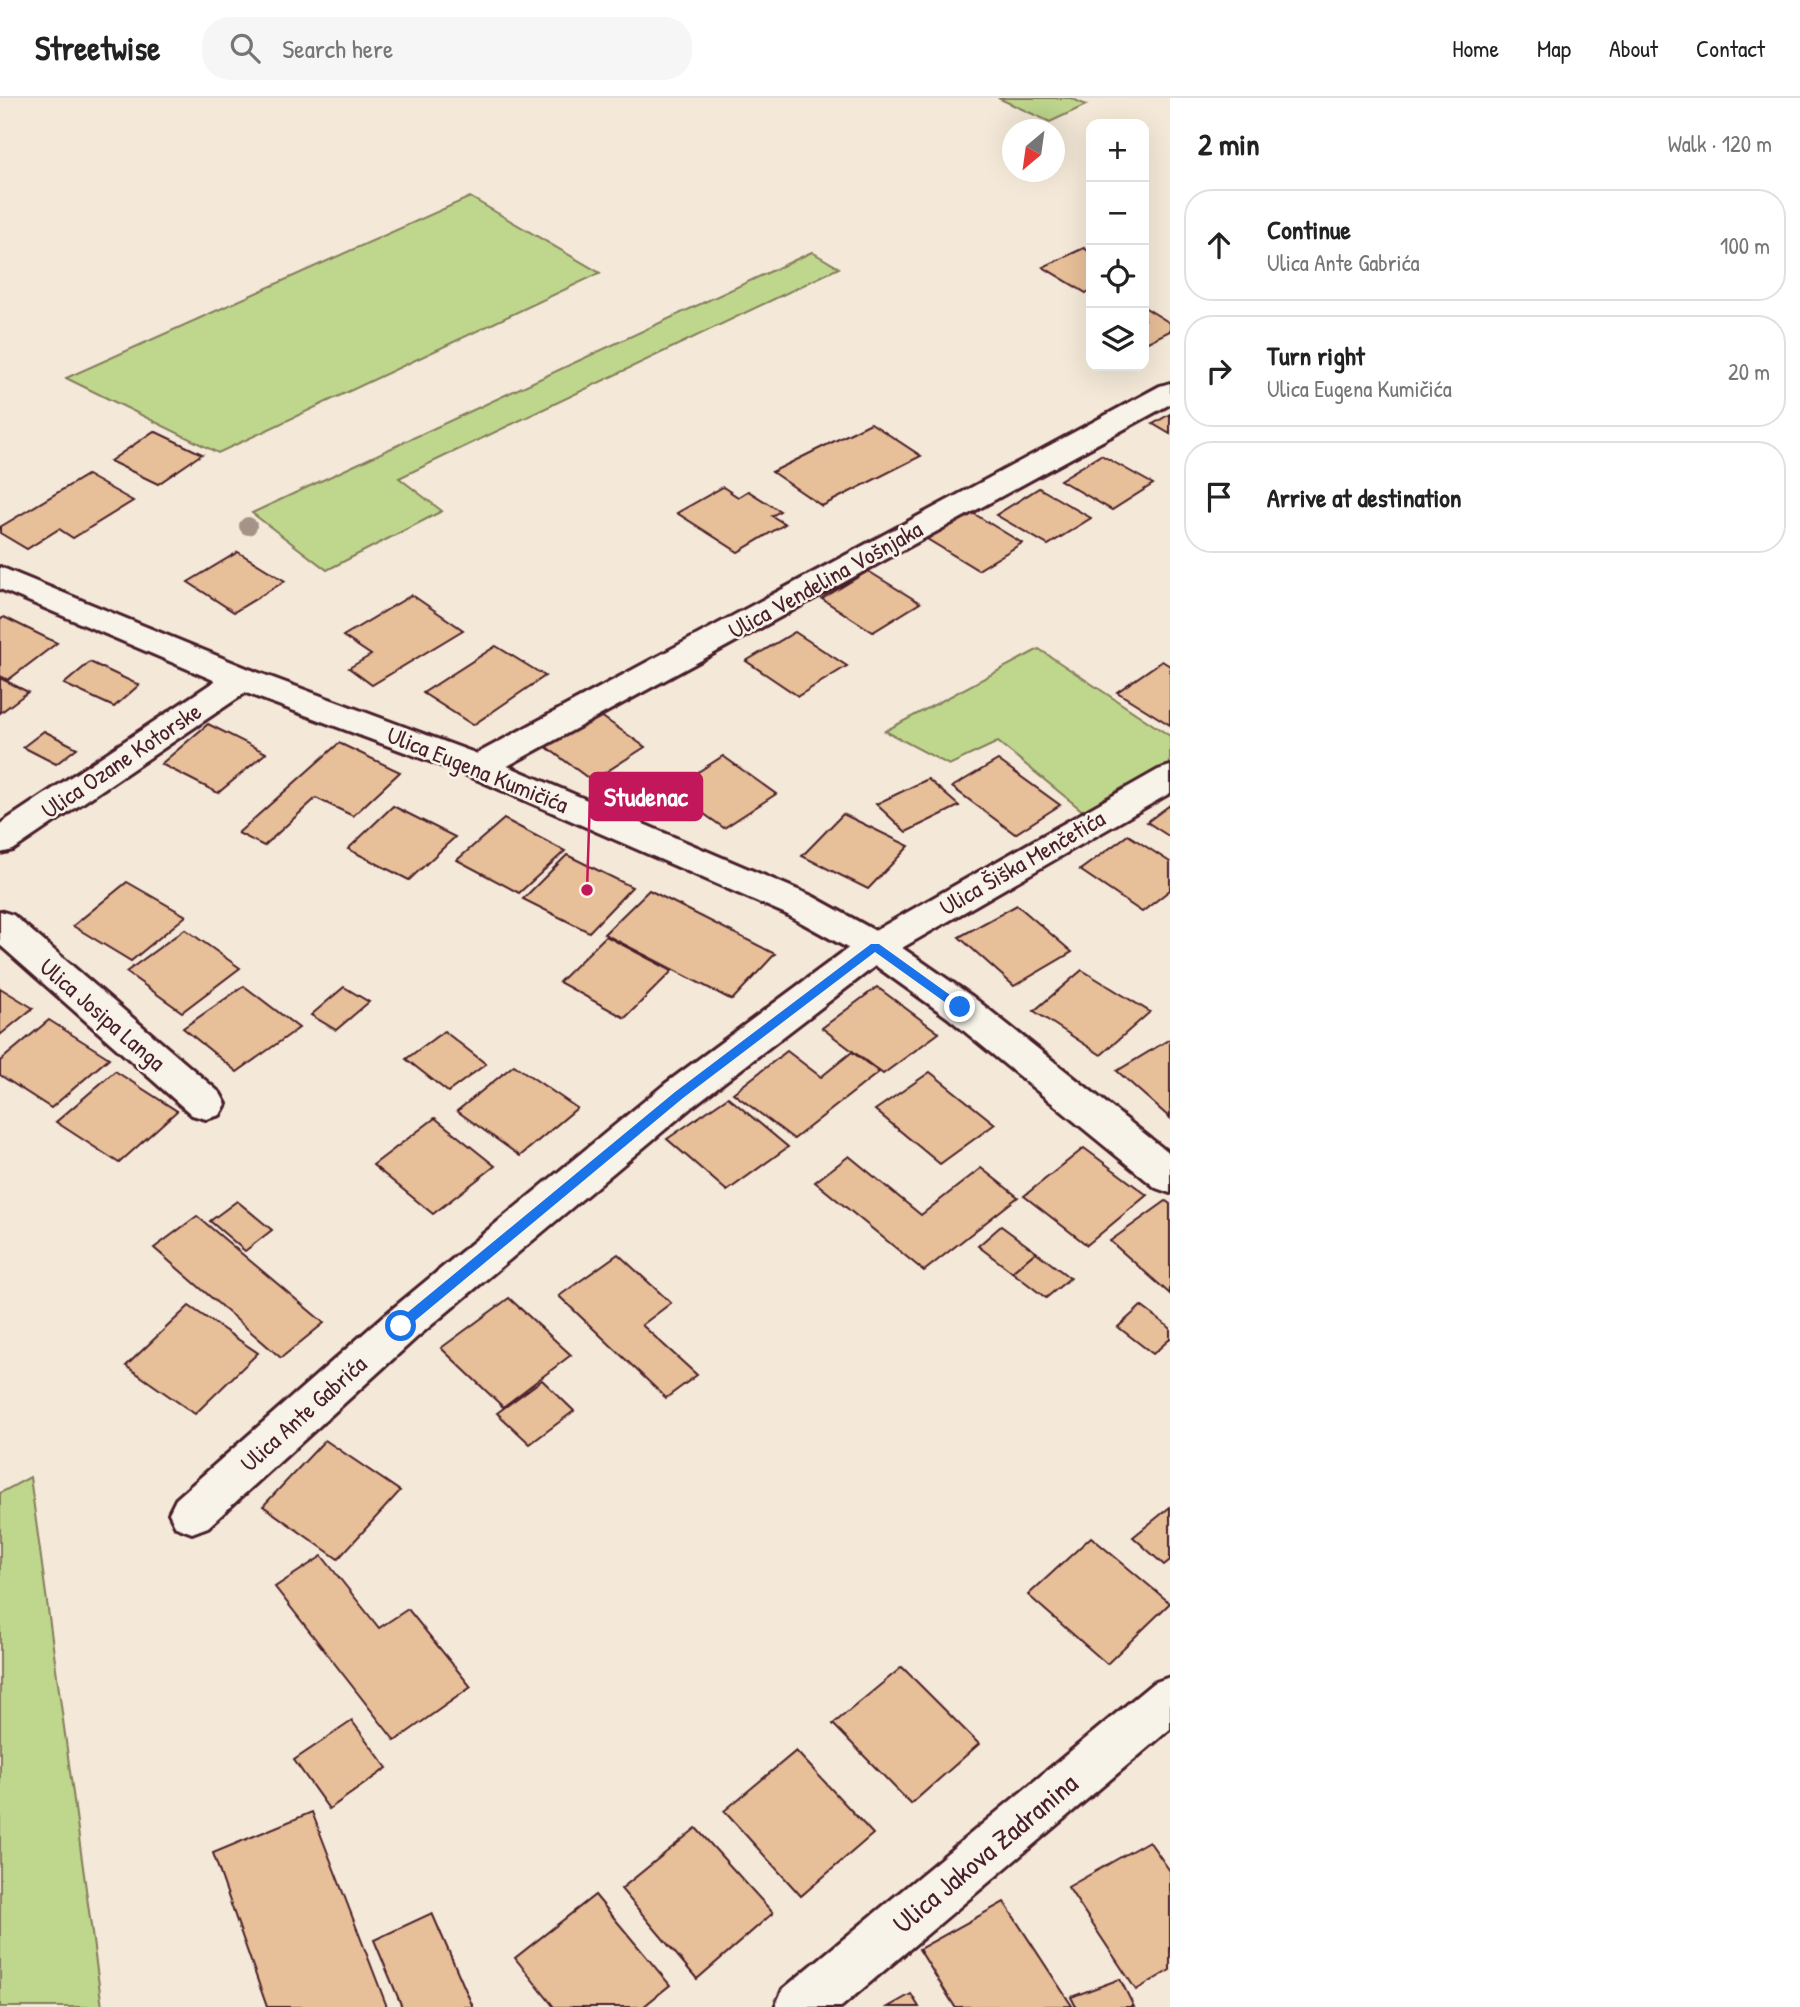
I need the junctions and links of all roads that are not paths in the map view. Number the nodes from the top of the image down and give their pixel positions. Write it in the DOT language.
graph roads {
  1 [pos="1170,391"];
  2 [pos="0,576"];
  3 [pos="242,680"];
  4 [pos="479,767"];
  5 [pos="1170,778"];
  6 [pos="0,841"];
  7 [pos="0,924"];
  8 [pos="875,947"];
  9 [pos="206,1104"];
  10 [pos="1170,1177"];
  11 [pos="192,1513"];
  12 [pos="1170,1699"];
  13 [pos="801,2007"];
  1 -- 4 [label="street, Ulica Vendelina Vošnjaka"];
  2 -- 3 [label="street, Ulica Eugena Kumičića"];
  3 -- 4 [label="street, Ulica Eugena Kumičića"];
  3 -- 6 [label="street, Ulica Ozane Kotorske"];
  4 -- 8 [label="street, Ulica Eugena Kumičića"];
  5 -- 8 [label="street, Ulica Šiška Menčetića"];
  7 -- 9 [label="street, Ulica Josipa Langa"];
  8 -- 10 [label="street, Ulica Eugena Kumičića"];
  8 -- 11 [label="street, Ulica Ante Gabrića"];
  12 -- 13 [label="street, Ulica Jakova Zadranina"];
}
